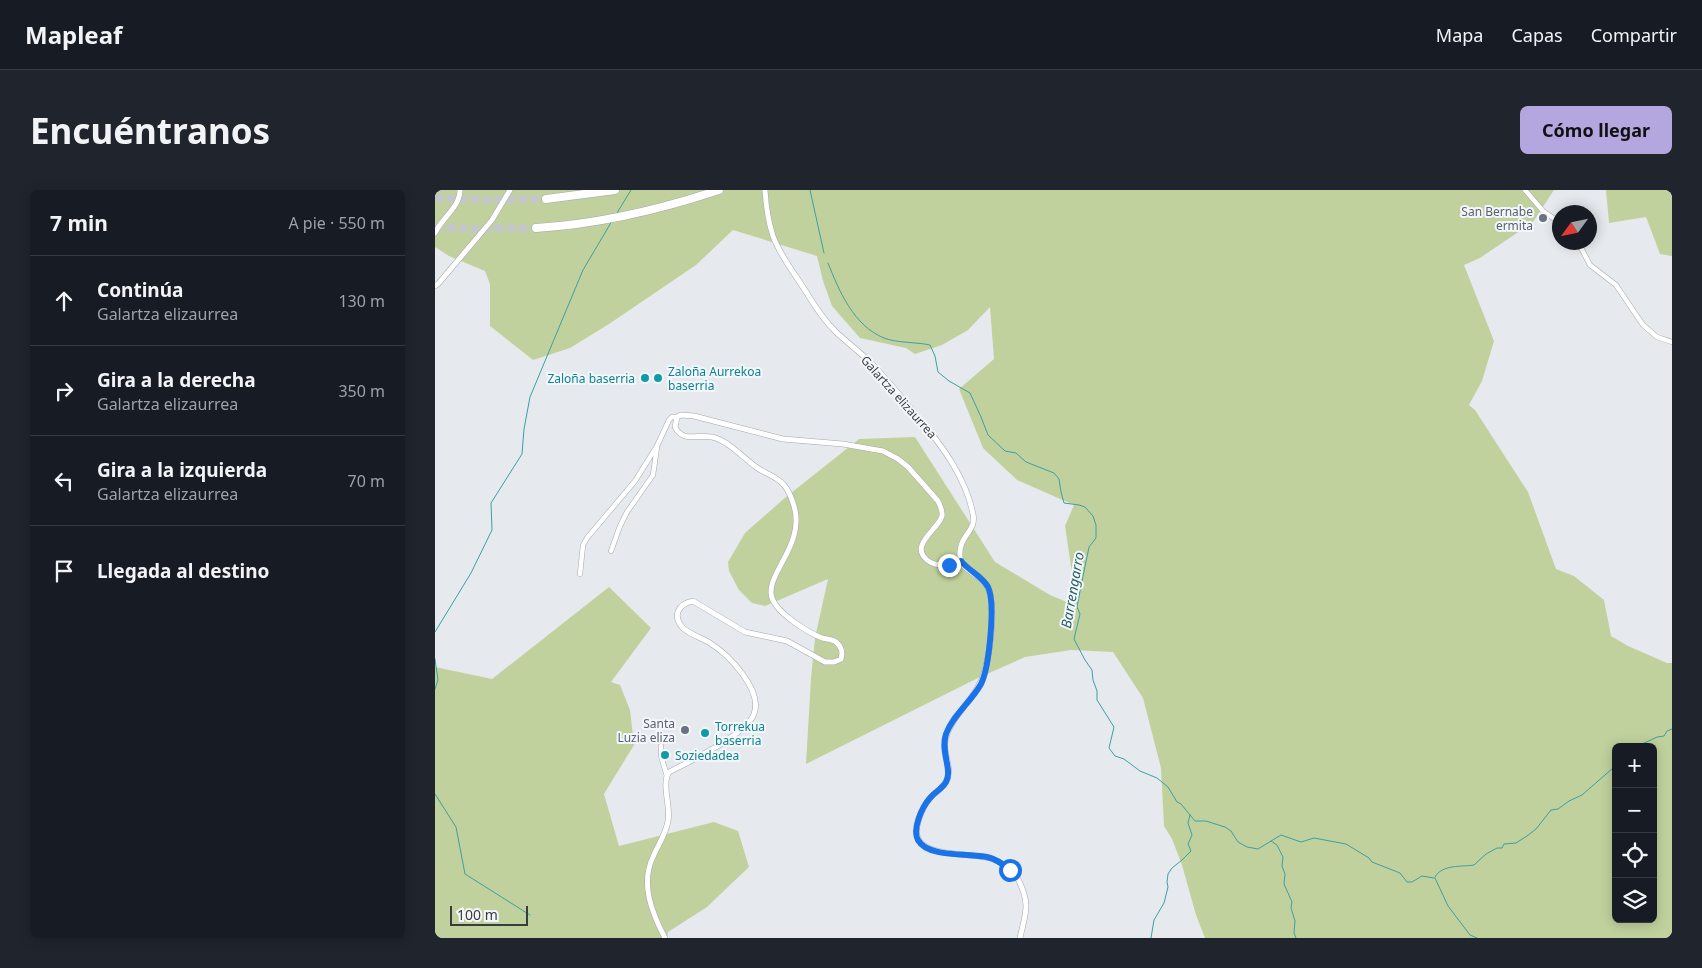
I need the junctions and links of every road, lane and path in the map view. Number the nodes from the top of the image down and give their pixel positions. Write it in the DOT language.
graph roads {
  1 [pos="460,190"];
  2 [pos="510,190"];
  3 [pos="615,190"];
  4 [pos="719,190"];
  5 [pos="765,190"];
  6 [pos="1525,190"];
  7 [pos="546,199"];
  8 [pos="1552,217"];
  9 [pos="536,228"];
  10 [pos="435,233"];
  11 [pos="1582,250"];
  12 [pos="435,286"];
  13 [pos="1672,342"];
  14 [pos="677,417"];
  15 [pos="657,446"];
  16 [pos="611,551"];
  17 [pos="961,561"];
  18 [pos="580,574"];
  19 [pos="661,746"];
  20 [pos="667,776"];
  21 [pos="665,938"];
  22 [pos="1020,938"];
  1 -- 10 [label="street"];
  2 -- 12 [label="street"];
  3 -- 7 [label="highway"];
  4 -- 9 [label="highway"];
  5 -- 17 [label="street, Galartza elizaurrea"];
  6 -- 8 [label="street"];
  11 -- 13 [label="street"];
  14 -- 15 [label="street"];
  14 -- 17 [label="street"];
  14 -- 20 [label="street"];
  15 -- 16 [label="street"];
  15 -- 18 [label="street"];
  17 -- 22 [label="street"];
  19 -- 20 [label="street"];
  20 -- 21 [label="street"];
}
